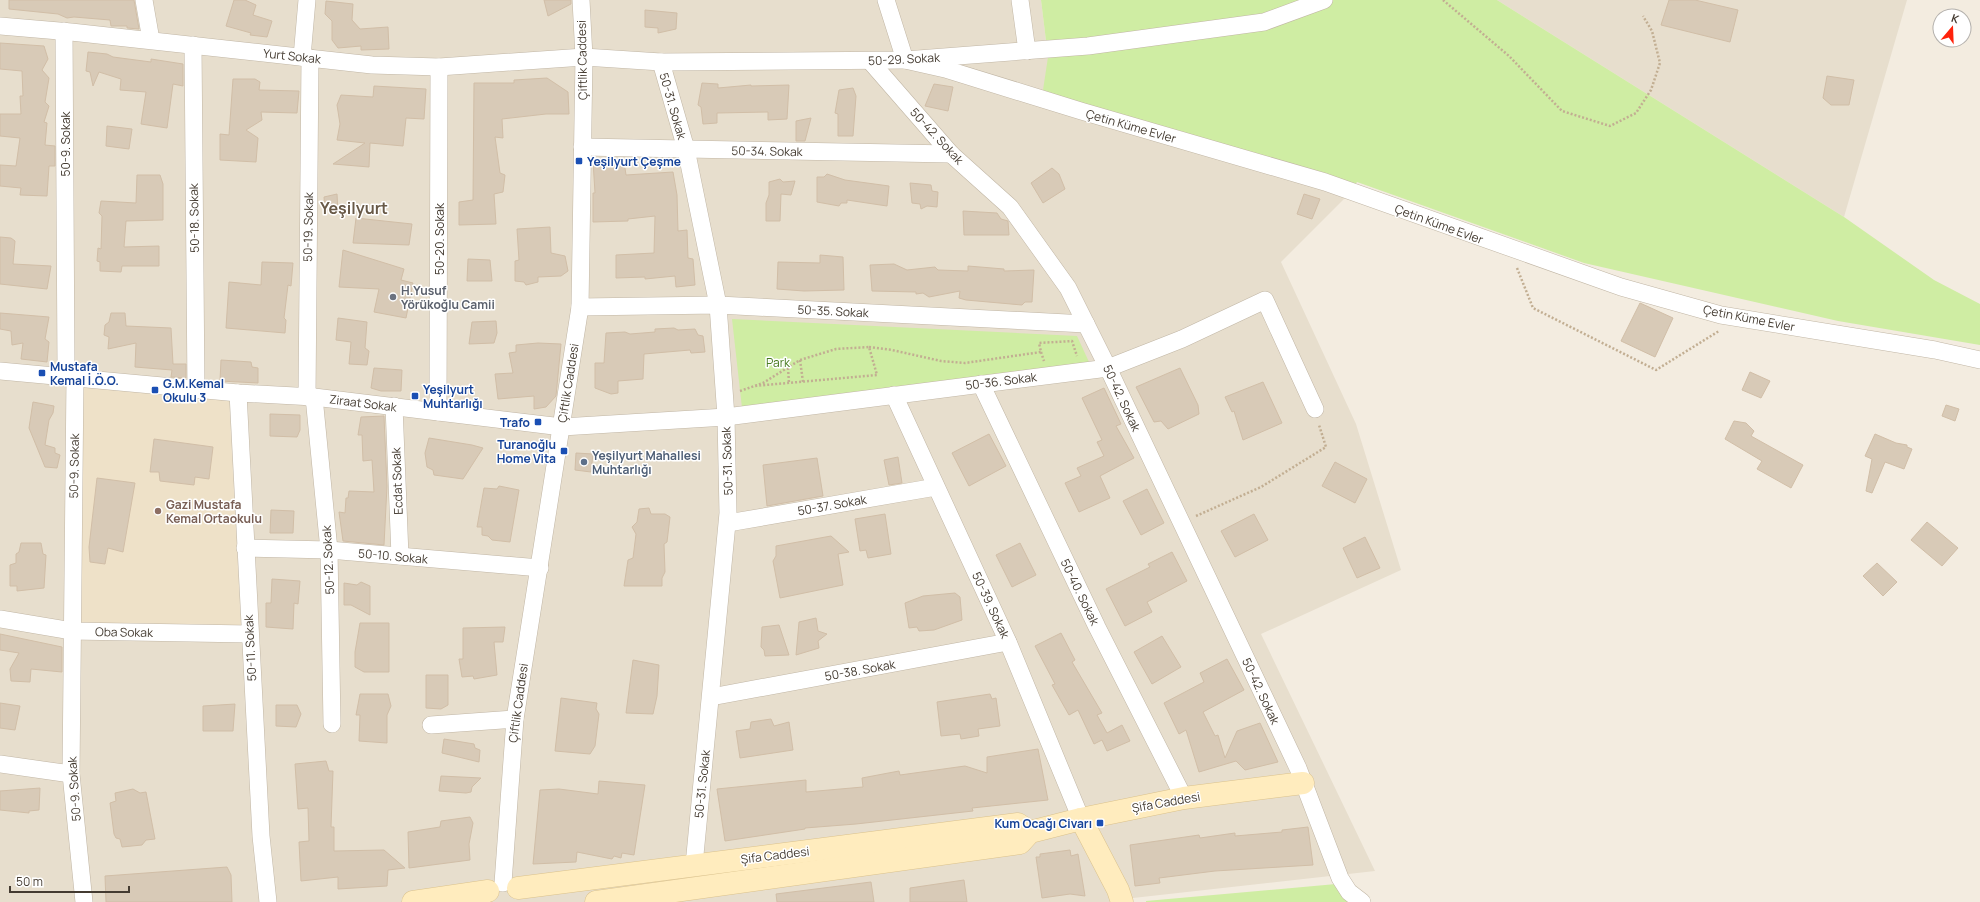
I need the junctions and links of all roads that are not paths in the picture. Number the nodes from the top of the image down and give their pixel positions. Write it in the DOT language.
graph roads {
  1 [pos="144,0"];
  2 [pos="307,0"];
  3 [pos="581,0"];
  4 [pos="886,0"];
  5 [pos="1020,0"];
  6 [pos="1324,0"];
  7 [pos="0,26"];
  8 [pos="64,31"];
  9 [pos="151,40"];
  10 [pos="193,45"];
  11 [pos="1027,51"];
  12 [pos="584,57"];
  13 [pos="306,58"];
  14 [pos="905,60"];
  15 [pos="870,61"];
  16 [pos="661,62"];
  17 [pos="439,67"];
  18 [pos="582,147"];
  19 [pos="686,149"];
  20 [pos="951,154"];
  21 [pos="718,305"];
  22 [pos="580,307"];
  23 [pos="1086,324"];
  24 [pos="1980,360"];
  25 [pos="1108,368"];
  26 [pos="0,371"];
  27 [pos="74,378"];
  28 [pos="981,384"];
  29 [pos="196,390"];
  30 [pos="238,394"];
  31 [pos="894,395"];
  32 [pos="310,397"];
  33 [pos="394,406"];
  34 [pos="1314,409"];
  35 [pos="438,412"];
  36 [pos="726,417"];
  37 [pos="562,426"];
  38 [pos="936,487"];
  39 [pos="728,522"];
  40 [pos="245,548"];
  41 [pos="329,550"];
  42 [pos="400,556"];
  43 [pos="540,568"];
  44 [pos="0,619"];
  45 [pos="72,630"];
  46 [pos="249,634"];
  47 [pos="1008,642"];
  48 [pos="711,697"];
  49 [pos="514,719"];
  50 [pos="332,724"];
  51 [pos="431,725"];
  52 [pos="0,764"];
  53 [pos="71,774"];
  54 [pos="1304,783"];
  55 [pos="1184,798"];
  56 [pos="1081,819"];
  57 [pos="1030,832"];
  58 [pos="694,865"];
  59 [pos="503,893"];
  60 [pos="694,895"];
  61 [pos="84,902"];
  62 [pos="268,902"];
  63 [pos="413,902"];
  64 [pos="596,902"];
  65 [pos="1122,902"];
  66 [pos="1362,902"];
  1 -- 9 [label="street"];
  2 -- 13 [label="street, 50-19. Sokak"];
  3 -- 12 [label="street, Çiftlik Caddesi"];
  4 -- 14 [label="street"];
  5 -- 11 [label="street"];
  6 -- 11 [label="street, 50-29. Sokak"];
  7 -- 8 [label="street, Yurt Sokak"];
  8 -- 9 [label="street, Yurt Sokak"];
  8 -- 27 [label="street, 50-9. Sokak"];
  9 -- 10 [label="street, Yurt Sokak"];
  10 -- 13 [label="street, Yurt Sokak"];
  10 -- 29 [label="street, 50-18. Sokak"];
  11 -- 14 [label="street, 50-29. Sokak"];
  12 -- 16 [label="street, 50-29. Sokak"];
  12 -- 17 [label="street, Yurt Sokak"];
  12 -- 18 [label="street, Çiftlik Caddesi"];
  13 -- 17 [label="street, Yurt Sokak"];
  13 -- 32 [label="street, 50-19. Sokak"];
  14 -- 15 [label="street, 50-29. Sokak"];
  14 -- 24 [label="street, Çetin Küme Evler"];
  15 -- 16 [label="street, 50-29. Sokak"];
  15 -- 20 [label="street, 50-42. Sokak"];
  16 -- 19 [label="street, 50-31. Sokak"];
  17 -- 35 [label="street, 50-20. Sokak"];
  18 -- 19 [label="street, 50-34. Sokak"];
  18 -- 22 [label="street, Çiftlik Caddesi"];
  19 -- 20 [label="street, 50-34. Sokak"];
  19 -- 21 [label="street, 50-31. Sokak"];
  20 -- 23 [label="street, 50-42. Sokak"];
  21 -- 22 [label="street, 50-35. Sokak"];
  21 -- 23 [label="street, 50-35. Sokak"];
  21 -- 36 [label="street, 50-31. Sokak"];
  22 -- 37 [label="street, Çiftlik Caddesi"];
  23 -- 25 [label="street, 50-42. Sokak"];
  25 -- 28 [label="street, 50-36. Sokak"];
  25 -- 34 [label="street, 50-36. Sokak"];
  25 -- 54 [label="street, 50-42. Sokak"];
  26 -- 27 [label="street, Ziraat Sokak"];
  27 -- 29 [label="street, Ziraat Sokak"];
  27 -- 45 [label="street, 50-9. Sokak"];
  28 -- 31 [label="street, 50-36. Sokak"];
  28 -- 55 [label="street, 50-40. Sokak"];
  29 -- 30 [label="street, Ziraat Sokak"];
  30 -- 32 [label="street, Ziraat Sokak"];
  30 -- 40 [label="street, 50-11. Sokak"];
  31 -- 36 [label="street, 50-36. Sokak"];
  31 -- 38 [label="street, 50-39. Sokak"];
  32 -- 33 [label="street, Ziraat Sokak"];
  32 -- 41 [label="street, 50-12. Sokak"];
  33 -- 35 [label="street, Ziraat Sokak"];
  33 -- 42 [label="street, Ecdat Sokak"];
  35 -- 37 [label="street, Ziraat Sokak"];
  36 -- 37 [label="street, Ziraat Sokak"];
  36 -- 39 [label="street, 50-31. Sokak"];
  37 -- 43 [label="street, Çiftlik Caddesi"];
  38 -- 39 [label="street, 50-37. Sokak"];
  38 -- 47 [label="street, 50-39. Sokak"];
  39 -- 48 [label="street, 50-31. Sokak"];
  40 -- 41 [label="street, 50-10. Sokak"];
  40 -- 46 [label="street, 50-11. Sokak"];
  41 -- 42 [label="street, 50-10. Sokak"];
  41 -- 50 [label="street, 50-12. Sokak"];
  42 -- 43 [label="street, 50-10. Sokak"];
  43 -- 49 [label="street, Çiftlik Caddesi"];
  44 -- 45 [label="street, Oba Sokak"];
  45 -- 46 [label="street, Oba Sokak"];
  45 -- 53 [label="street, 50-9. Sokak"];
  46 -- 62 [label="street, 50-11. Sokak"];
  47 -- 48 [label="street, 50-38. Sokak"];
  47 -- 56 [label="street, 50-39. Sokak"];
  48 -- 58 [label="street, 50-31. Sokak"];
  49 -- 51 [label="street"];
  49 -- 59 [label="street, Çiftlik Caddesi"];
  52 -- 53 [label="street"];
  53 -- 61 [label="street, 50-9. Sokak"];
  54 -- 55 [label="street, Şifa Caddesi"];
  54 -- 66 [label="street, 50-42. Sokak"];
  55 -- 56 [label="street, Şifa Caddesi"];
  56 -- 57 [label="street, Şifa Caddesi"];
  56 -- 65 [label="street"];
  57 -- 58 [label="street, Şifa Caddesi"];
  57 -- 60 [label="street, Şifa Caddesi"];
  58 -- 59 [label="street, Şifa Caddesi"];
  59 -- 63 [label="street, Şifa Caddesi"];
  60 -- 64 [label="street, Şifa Caddesi"];
}
